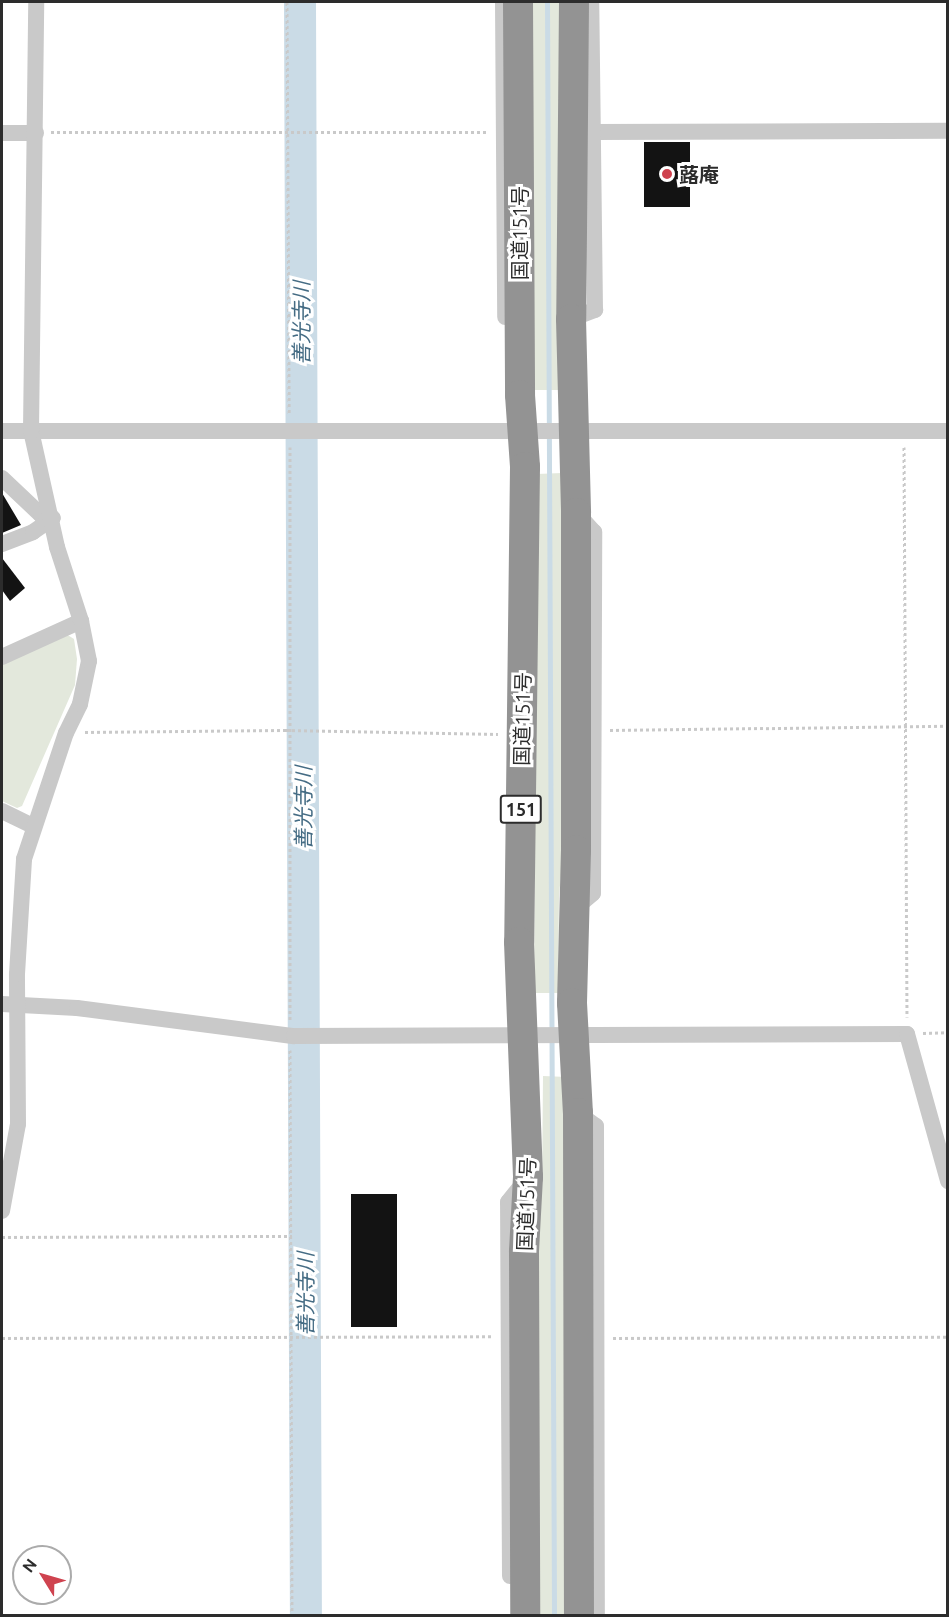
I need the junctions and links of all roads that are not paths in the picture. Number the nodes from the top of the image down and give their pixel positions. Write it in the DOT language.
graph roads {
  1 [pos="36,2"];
  2 [pos="503,2"];
  3 [pos="518,2"];
  4 [pos="574,2"];
  5 [pos="591,2"];
  6 [pos="948,131"];
  7 [pos="592,132"];
  8 [pos="2,133"];
  9 [pos="36,133"];
  10 [pos="571,320"];
  11 [pos="520,350"];
  12 [pos="572,429"];
  13 [pos="2,431"];
  14 [pos="31,431"];
  15 [pos="522,431"];
  16 [pos="948,431"];
  17 [pos="2,478"];
  18 [pos="576,513"];
  19 [pos="53,518"];
  20 [pos="524,539"];
  21 [pos="2,544"];
  22 [pos="81,621"];
  23 [pos="2,657"];
  24 [pos="2,811"];
  25 [pos="33,826"];
  26 [pos="572,911"];
  27 [pos="519,942"];
  28 [pos="2,1004"];
  29 [pos="19,1005"];
  30 [pos="525,1034"];
  31 [pos="575,1035"];
  32 [pos="578,1113"];
  33 [pos="6,1169"];
  34 [pos="528,1177"];
  35 [pos="948,1181"];
  36 [pos="2,1211"];
  37 [pos="511,1616"];
  38 [pos="525,1616"];
  39 [pos="579,1616"];
  40 [pos="597,1616"];
  1 -- 9 [label="street"];
  2 -- 11 [label="street"];
  3 -- 11 [label="highway, 国道151号 / 151"];
  4 -- 10 [label="highway"];
  5 -- 7 [label="street"];
  6 -- 7 [label="street"];
  7 -- 10 [label="street"];
  8 -- 9 [label="street"];
  9 -- 14 [label="street"];
  10 -- 12 [label="highway"];
  11 -- 15 [label="highway, 国道151号 / 151"];
  12 -- 15 [label="street"];
  12 -- 16 [label="street"];
  12 -- 18 [label="highway"];
  13 -- 14 [label="street"];
  14 -- 15 [label="street"];
  14 -- 19 [label="street"];
  15 -- 20 [label="highway, 国道151号 / 151"];
  17 -- 19 [label="street"];
  18 -- 26 [label="highway"];
  18 -- 26 [label="street"];
  19 -- 21 [label="street"];
  19 -- 22 [label="street"];
  20 -- 27 [label="highway, 国道151号 / 151"];
  20 -- 27 [label="street"];
  22 -- 23 [label="street"];
  22 -- 25 [label="street"];
  24 -- 25 [label="street"];
  25 -- 29 [label="street"];
  26 -- 31 [label="highway"];
  27 -- 30 [label="highway, 国道151号 / 151"];
  28 -- 29 [label="street"];
  29 -- 30 [label="street"];
  29 -- 33 [label="street"];
  30 -- 31 [label="street"];
  30 -- 34 [label="highway, 国道151号 / 151"];
  31 -- 32 [label="highway"];
  31 -- 35 [label="street"];
  32 -- 39 [label="highway"];
  32 -- 40 [label="street"];
  33 -- 36 [label="street"];
  34 -- 37 [label="street"];
  34 -- 38 [label="highway, 国道151号 / 151"];
}
